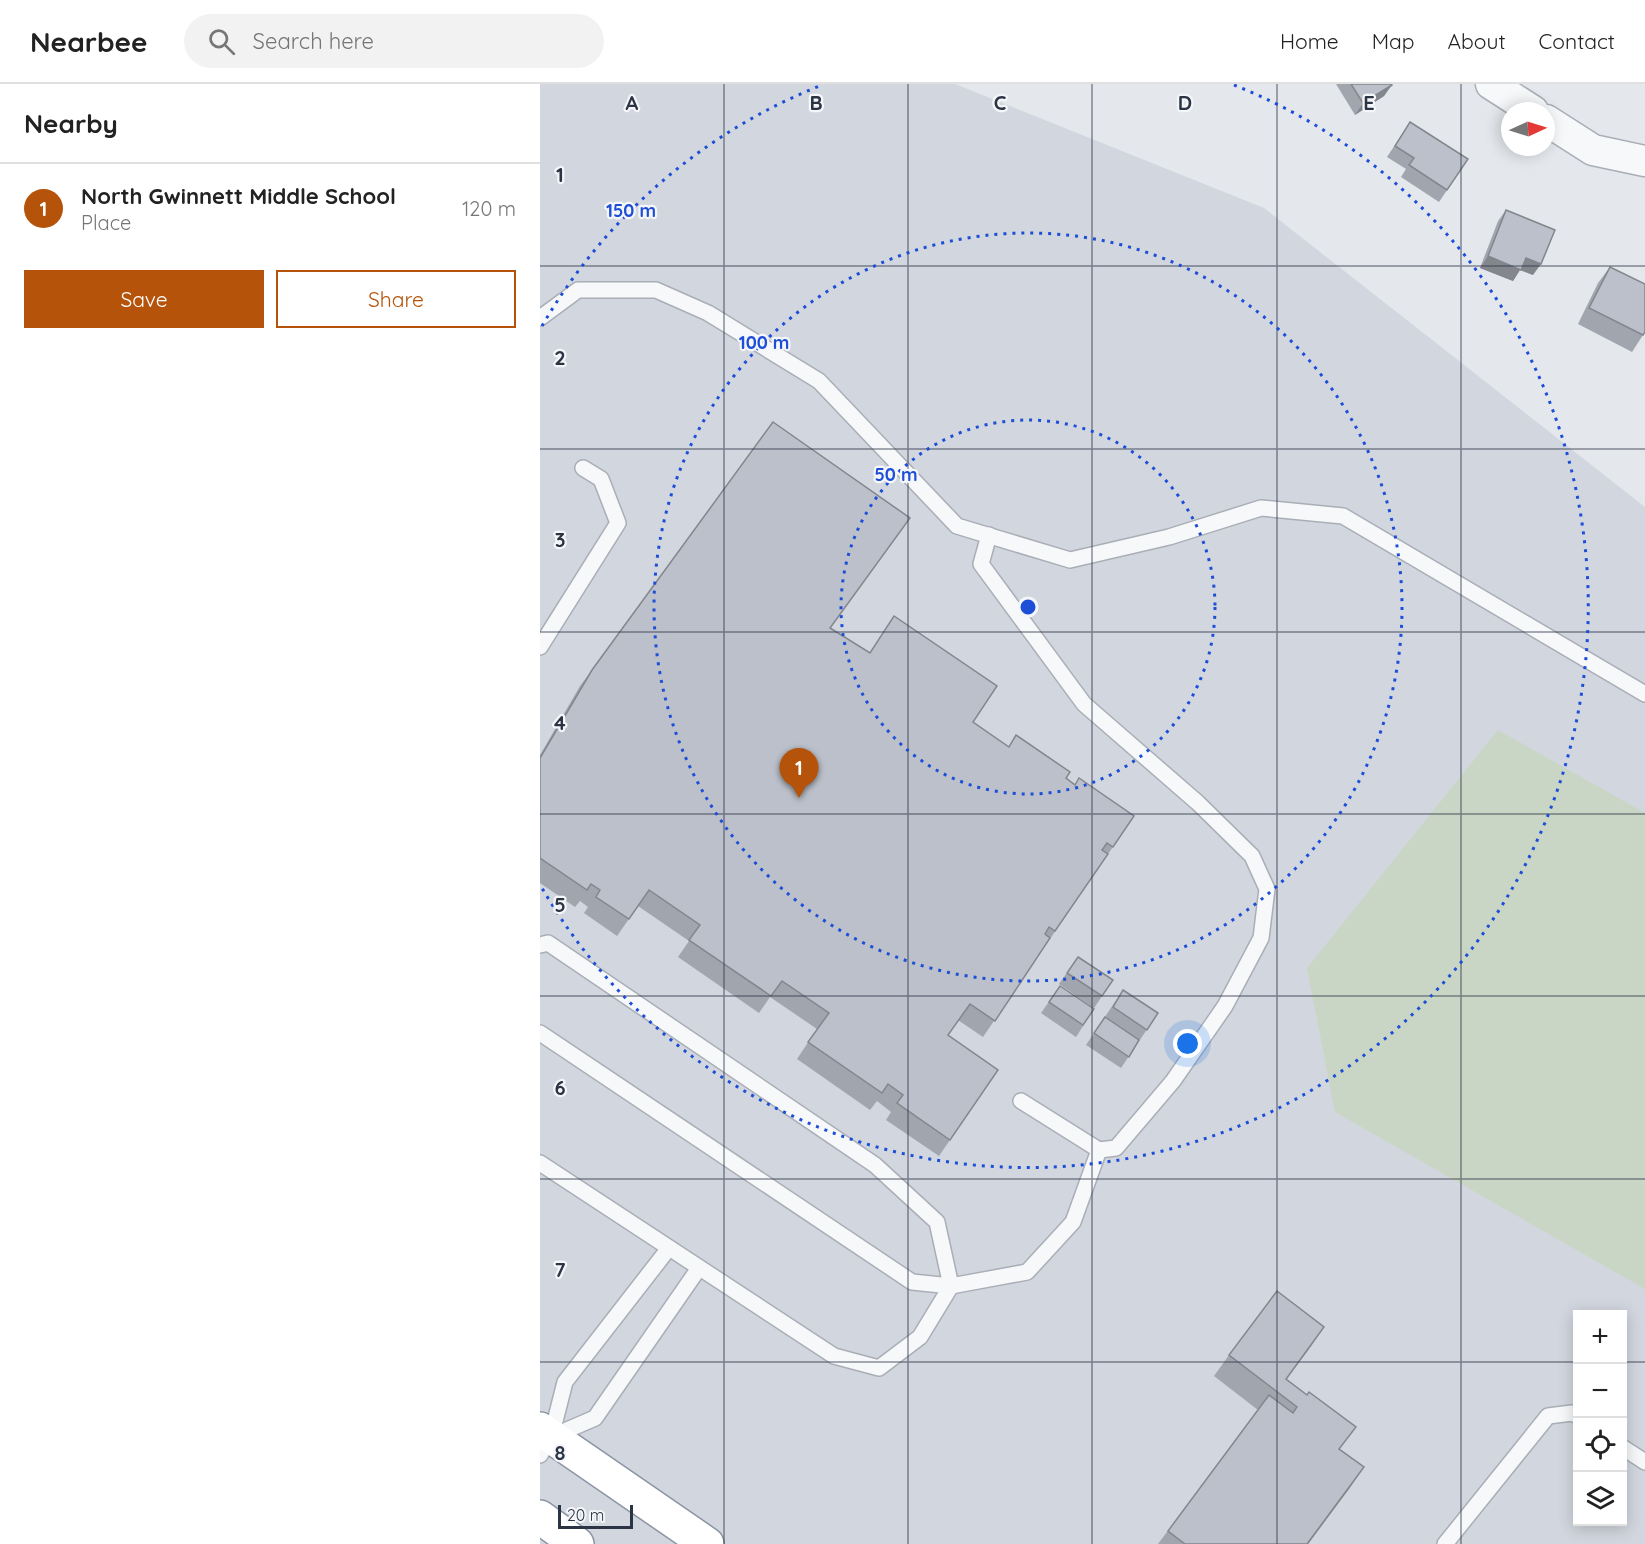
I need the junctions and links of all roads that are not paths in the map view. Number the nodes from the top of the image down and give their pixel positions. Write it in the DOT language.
graph roads {
  1 [pos="1491,84"];
  2 [pos="1519,102"];
  3 [pos="1555,126"];
  4 [pos="1645,160"];
  5 [pos="540,318"];
  6 [pos="583,468"];
  7 [pos="989,535"];
  8 [pos="540,646"];
  9 [pos="1645,694"];
  10 [pos="543,940"];
  11 [pos="540,1033"];
  12 [pos="1021,1101"];
  13 [pos="1099,1150"];
  14 [pos="540,1163"];
  15 [pos="669,1248"];
  16 [pos="699,1268"];
  17 [pos="951,1286"];
  18 [pos="1573,1414"];
  19 [pos="544,1440"];
  20 [pos="1627,1450"];
  21 [pos="1645,1462"];
  22 [pos="540,1517"];
  23 [pos="577,1544"];
  24 [pos="707,1544"];
  25 [pos="1445,1544"];
  1 -- 2 [label="street"];
  3 -- 4 [label="street"];
  5 -- 7 [label="lane"];
  6 -- 8 [label="lane"];
  7 -- 9 [label="lane"];
  7 -- 13 [label="lane"];
  10 -- 17 [label="lane"];
  11 -- 17 [label="lane"];
  12 -- 13 [label="lane"];
  13 -- 17 [label="lane"];
  14 -- 15 [label="lane"];
  15 -- 16 [label="lane"];
  15 -- 19 [label="lane"];
  16 -- 17 [label="lane"];
  16 -- 19 [label="lane"];
  18 -- 25 [label="lane"];
  19 -- 24 [label="highway"];
  20 -- 21 [label="lane"];
  22 -- 23 [label="highway"];
}
